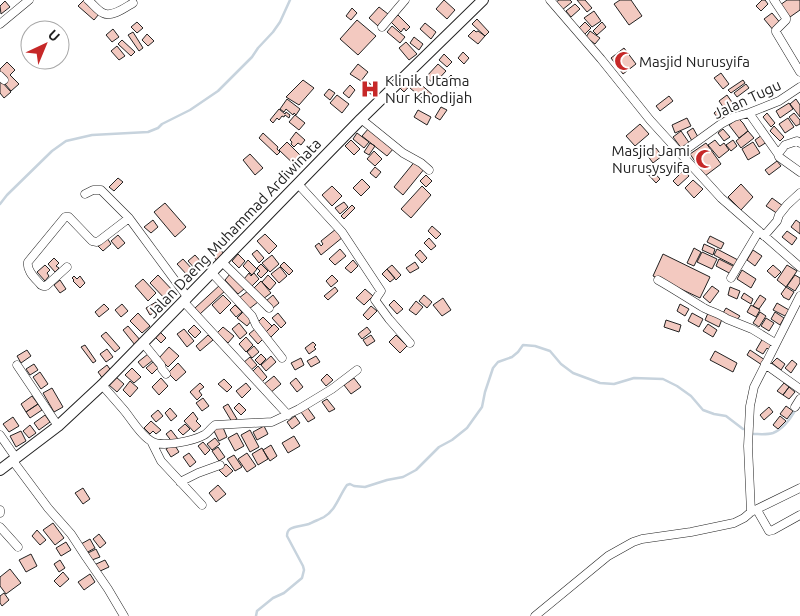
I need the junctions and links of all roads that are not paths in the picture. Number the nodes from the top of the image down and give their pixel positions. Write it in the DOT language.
graph roads {
  1 [pos="29,0"];
  2 [pos="88,0"];
  3 [pos="405,0"];
  4 [pos="483,0"];
  5 [pos="550,0"];
  6 [pos="774,0"];
  7 [pos="133,3"];
  8 [pos="0,24"];
  9 [pos="382,27"];
  10 [pos="800,72"];
  11 [pos="800,87"];
  12 [pos="749,113"];
  13 [pos="361,120"];
  14 [pos="800,143"];
  15 [pos="681,153"];
  16 [pos="778,154"];
  17 [pos="429,170"];
  18 [pos="800,172"];
  19 [pos="298,184"];
  20 [pos="800,192"];
  21 [pos="85,194"];
  22 [pos="129,218"];
  23 [pos="762,233"];
  24 [pos="222,262"];
  25 [pos="67,266"];
  26 [pos="800,268"];
  27 [pos="212,273"];
  28 [pos="731,278"];
  29 [pos="658,280"];
  30 [pos="800,296"];
  31 [pos="186,300"];
  32 [pos="269,308"];
  33 [pos="410,343"];
  34 [pos="776,343"];
  35 [pos="143,344"];
  36 [pos="282,358"];
  37 [pos="765,364"];
  38 [pos="17,365"];
  39 [pos="357,370"];
  40 [pos="166,374"];
  41 [pos="102,385"];
  42 [pos="800,389"];
  43 [pos="800,399"];
  44 [pos="794,407"];
  45 [pos="288,415"];
  46 [pos="58,426"];
  47 [pos="0,435"];
  48 [pos="152,443"];
  49 [pos="15,460"];
  50 [pos="220,465"];
  51 [pos="0,470"];
  52 [pos="180,482"];
  53 [pos="800,488"];
  54 [pos="202,505"];
  55 [pos="754,511"];
  56 [pos="800,515"];
  57 [pos="0,527"];
  58 [pos="18,547"];
  59 [pos="124,616"];
  60 [pos="535,616"];
  1 -- 8 [label="street"];
  2 -- 7 [label="street"];
  3 -- 9 [label="street"];
  4 -- 13 [label="main road, Jalan Daeng Muhammad Ardiwinata"];
  5 -- 15 [label="street"];
  6 -- 10 [label="street"];
  11 -- 12 [label="street, Jalan Tugu"];
  12 -- 15 [label="street, Jalan Tugu"];
  12 -- 16 [label="street"];
  13 -- 17 [label="street"];
  13 -- 19 [label="main road, Jalan Daeng Muhammad Ardiwinata"];
  14 -- 16 [label="street"];
  15 -- 23 [label="street"];
  16 -- 18 [label="street"];
  19 -- 24 [label="main road, Jalan Daeng Muhammad Ardiwinata"];
  19 -- 33 [label="street"];
  20 -- 23 [label="street"];
  21 -- 22 [label="street"];
  22 -- 25 [label="street"];
  22 -- 31 [label="street"];
  23 -- 26 [label="street"];
  23 -- 28 [label="street"];
  24 -- 27 [label="main road, Jalan Daeng Muhammad Ardiwinata"];
  24 -- 32 [label="street"];
  27 -- 31 [label="main road, Jalan Daeng Muhammad Ardiwinata"];
  27 -- 36 [label="street"];
  29 -- 34 [label="street"];
  30 -- 34 [label="street"];
  31 -- 35 [label="main road, Jalan Daeng Muhammad Ardiwinata"];
  31 -- 45 [label="street"];
  34 -- 37 [label="street"];
  35 -- 40 [label="street"];
  35 -- 41 [label="main road, Jalan Daeng Muhammad Ardiwinata"];
  37 -- 42 [label="street"];
  37 -- 55 [label="street"];
  38 -- 46 [label="street"];
  39 -- 45 [label="street"];
  41 -- 46 [label="main road, Jalan Daeng Muhammad Ardiwinata"];
  41 -- 48 [label="street"];
  43 -- 44 [label="street"];
  45 -- 48 [label="street"];
  46 -- 49 [label="main road, Jalan Daeng Muhammad Ardiwinata"];
  47 -- 49 [label="street"];
  48 -- 52 [label="street"];
  49 -- 51 [label="main road, Jalan Daeng Muhammad Ardiwinata"];
  49 -- 59 [label="street"];
  50 -- 52 [label="street"];
  52 -- 54 [label="street"];
  53 -- 55 [label="street"];
  55 -- 56 [label="street"];
  55 -- 60 [label="street"];
  57 -- 58 [label="street"];
}
